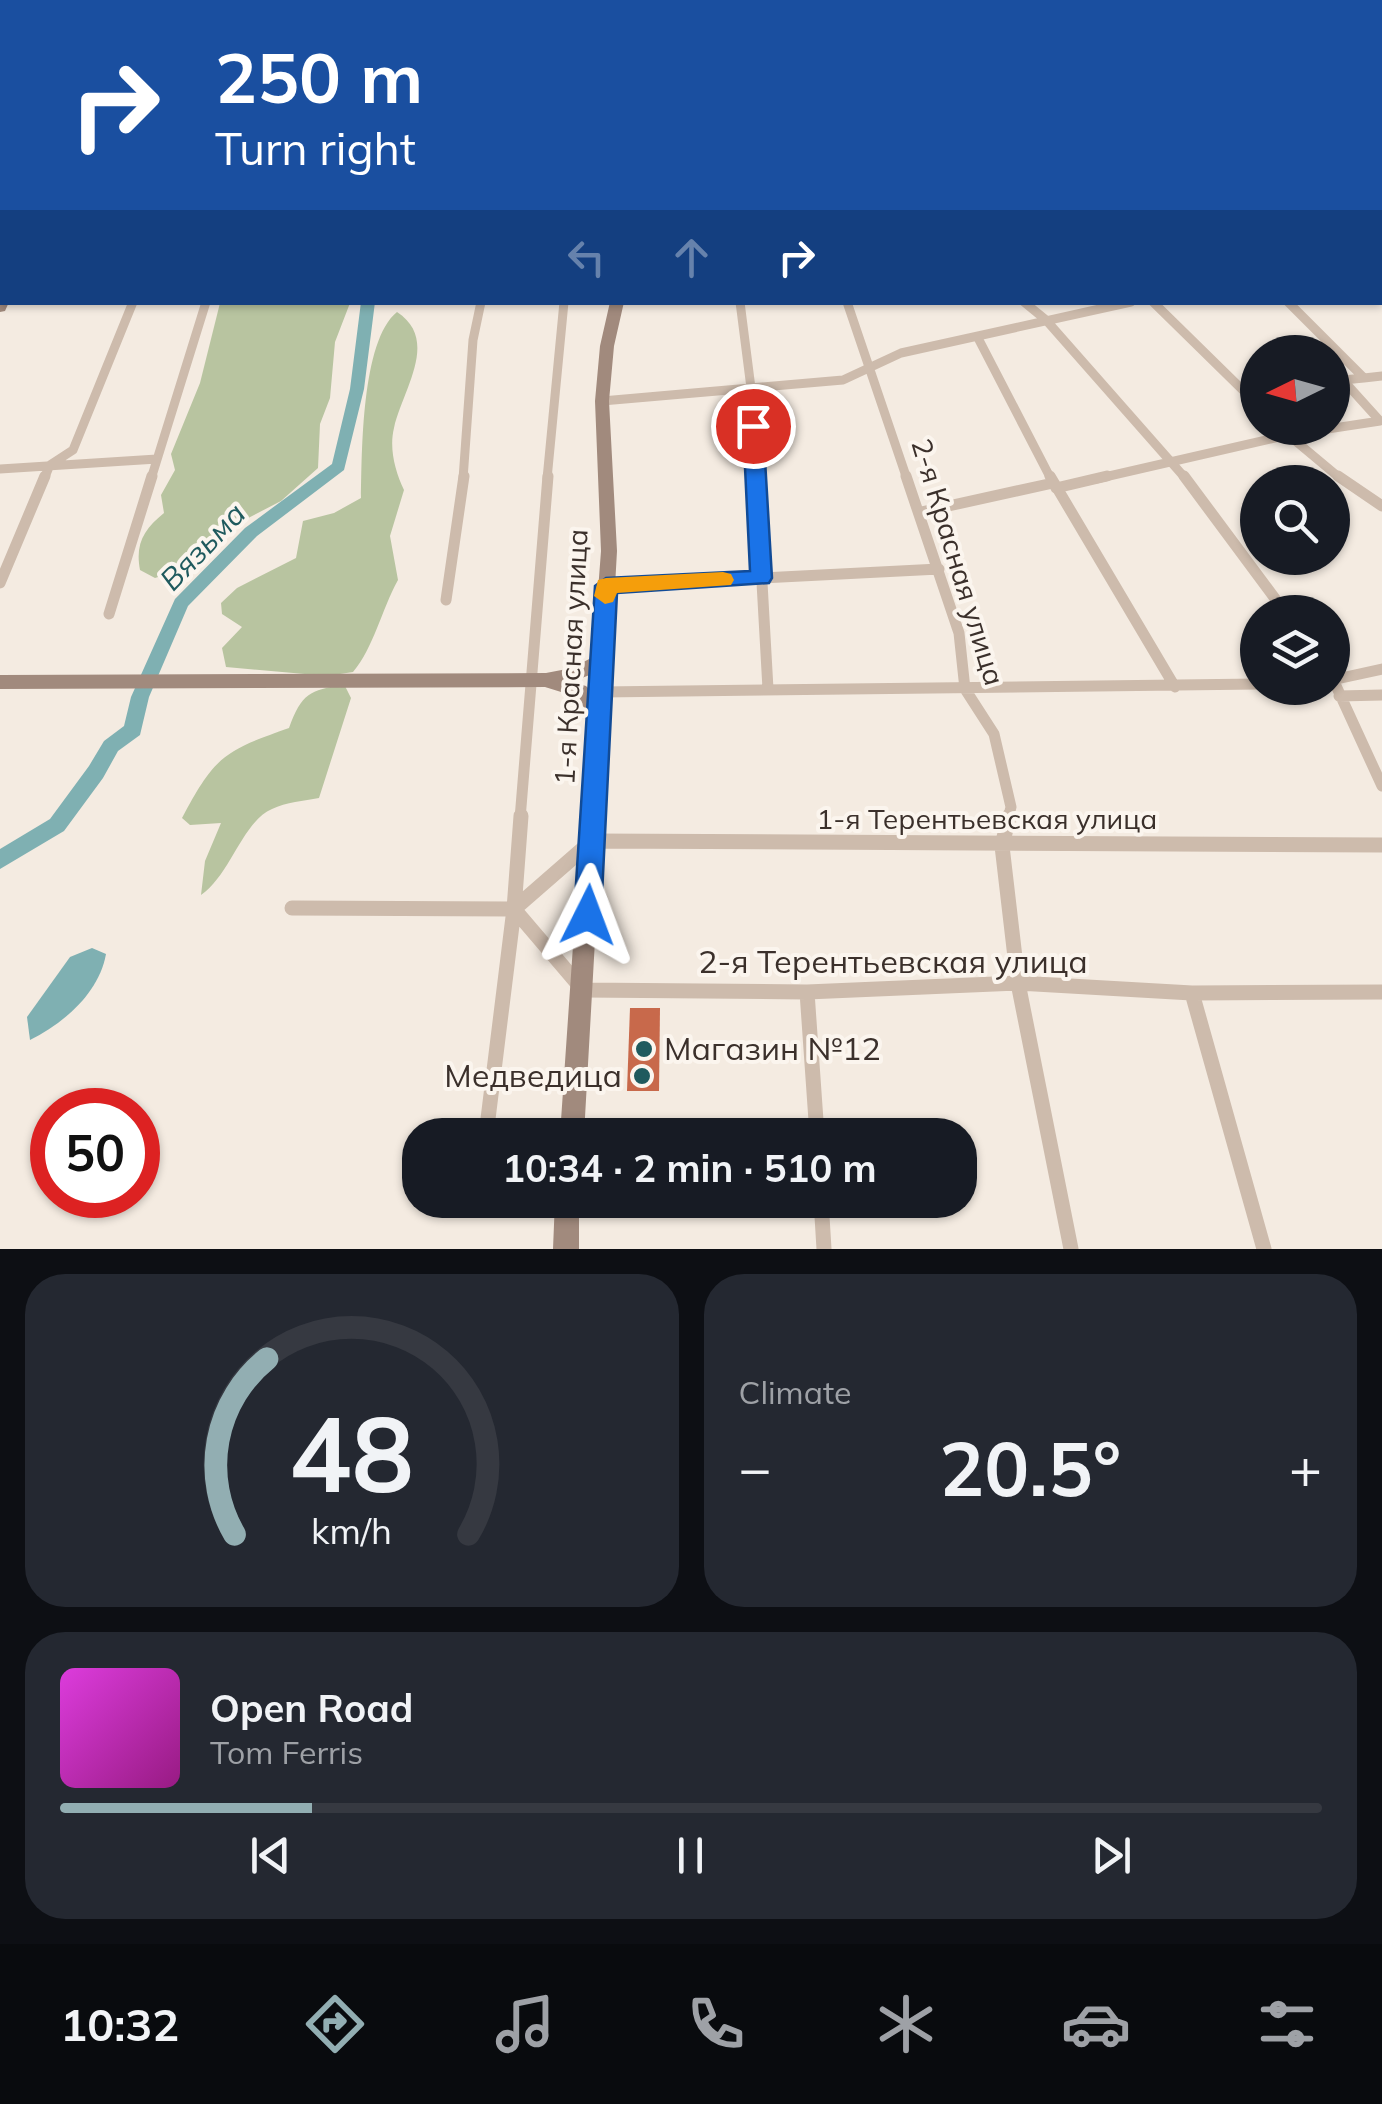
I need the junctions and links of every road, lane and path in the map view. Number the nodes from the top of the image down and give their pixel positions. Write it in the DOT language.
graph roads {
  1 [pos="132,305"];
  2 [pos="205,305"];
  3 [pos="479,305"];
  4 [pos="564,305"];
  5 [pos="616,305"];
  6 [pos="740,305"];
  7 [pos="847,305"];
  8 [pos="1028,305"];
  9 [pos="1117,305"];
  10 [pos="1157,305"];
  11 [pos="1291,305"];
  12 [pos="1046,320"];
  13 [pos="978,338"];
  14 [pos="870,368"];
  15 [pos="1382,376"];
  16 [pos="1364,378"];
  17 [pos="1350,379"];
  18 [pos="1240,387"];
  19 [pos="751,388"];
  20 [pos="1350,388"];
  21 [pos="602,401"];
  22 [pos="1350,424"];
  23 [pos="1240,442"];
  24 [pos="1301,445"];
  25 [pos="157,459"];
  26 [pos="1172,460"];
  27 [pos="50,465"];
  28 [pos="0,468"];
  29 [pos="1055,485"];
  30 [pos="1382,506"];
  31 [pos="921,512"];
  32 [pos="938,569"];
  33 [pos="761,578"];
  34 [pos="0,582"];
  35 [pos="606,586"];
  36 [pos="1272,595"];
  37 [pos="446,600"];
  38 [pos="108,614"];
  39 [pos="601,661"];
  40 [pos="1382,669"];
  41 [pos="1350,676"];
  42 [pos="538,680"];
  43 [pos="0,682"];
  44 [pos="1240,685"];
  45 [pos="1176,687"];
  46 [pos="965,689"];
  47 [pos="768,690"];
  48 [pos="1382,695"];
  49 [pos="1350,696"];
  50 [pos="600,702"];
  51 [pos="1343,705"];
  52 [pos="1382,786"];
  53 [pos="592,841"];
  54 [pos="1002,846"];
  55 [pos="1382,846"];
  56 [pos="292,908"];
  57 [pos="514,909"];
  58 [pos="1018,982"];
  59 [pos="583,990"];
  60 [pos="808,992"];
  61 [pos="1382,992"];
  62 [pos="1192,994"];
  63 [pos="488,1118"];
  64 [pos="573,1118"];
  65 [pos="816,1118"];
  66 [pos="566,1218"];
  67 [pos="822,1218"];
  68 [pos="566,1249"];
  69 [pos="824,1249"];
  70 [pos="1071,1249"];
  71 [pos="1264,1249"];
  1 -- 27 [label="street"];
  2 -- 25 [label="street"];
  3 -- 37 [label="street"];
  4 -- 42 [label="street"];
  5 -- 21 [label="main road, 1-я Красная улица"];
  6 -- 19 [label="street"];
  7 -- 14 [label="street, 2-я Красная улица"];
  8 -- 12 [label="street"];
  9 -- 12 [label="street"];
  10 -- 18 [label="street"];
  11 -- 16 [label="street"];
  12 -- 13 [label="street"];
  12 -- 26 [label="street"];
  13 -- 14 [label="street"];
  13 -- 29 [label="street"];
  14 -- 19 [label="street"];
  14 -- 31 [label="street, 2-я Красная улица"];
  15 -- 16 [label="street"];
  16 -- 17 [label="street"];
  19 -- 21 [label="street"];
  19 -- 33 [label="street"];
  20 -- 22 [label="street"];
  21 -- 35 [label="main road, 1-я Красная улица"];
  23 -- 26 [label="street"];
  24 -- 30 [label="street"];
  25 -- 27 [label="street"];
  25 -- 38 [label="street"];
  26 -- 29 [label="street"];
  26 -- 36 [label="street"];
  27 -- 28 [label="street"];
  27 -- 34 [label="street"];
  29 -- 31 [label="street"];
  29 -- 45 [label="street"];
  31 -- 32 [label="street, 2-я Красная улица"];
  32 -- 33 [label="street"];
  32 -- 46 [label="street, 2-я Красная улица"];
  33 -- 35 [label="street"];
  33 -- 47 [label="street"];
  35 -- 39 [label="main road, 1-я Красная улица"];
  39 -- 42 [label="main road"];
  39 -- 50 [label="main road, 1-я Красная улица"];
  40 -- 41 [label="street"];
  42 -- 43 [label="main road"];
  42 -- 50 [label="main road"];
  42 -- 57 [label="street"];
  44 -- 45 [label="street"];
  45 -- 46 [label="street"];
  46 -- 47 [label="street"];
  46 -- 54 [label="street, 2-я Красная улица"];
  47 -- 50 [label="street"];
  48 -- 49 [label="street"];
  50 -- 53 [label="main road, 1-я Красная улица"];
  51 -- 52 [label="street"];
  53 -- 54 [label="street, 1-я Терентьевская улица"];
  53 -- 57 [label="street"];
  53 -- 59 [label="main road, 1-я Красная улица"];
  54 -- 55 [label="street, 1-я Терентьевская улица"];
  54 -- 58 [label="street, 2-я Красная улица"];
  56 -- 57 [label="street"];
  57 -- 59 [label="street"];
  57 -- 63 [label="street"];
  58 -- 60 [label="street, 2-я Терентьевская улица"];
  58 -- 62 [label="street, 2-я Терентьевская улица"];
  58 -- 70 [label="street, 2-я Красная улица"];
  59 -- 60 [label="street, 2-я Терентьевская улица"];
  59 -- 64 [label="main road, 1-я Красная улица"];
  60 -- 65 [label="street"];
  61 -- 62 [label="street, 2-я Терентьевская улица"];
  62 -- 71 [label="street"];
  66 -- 68 [label="main road"];
  67 -- 69 [label="street"];
}
